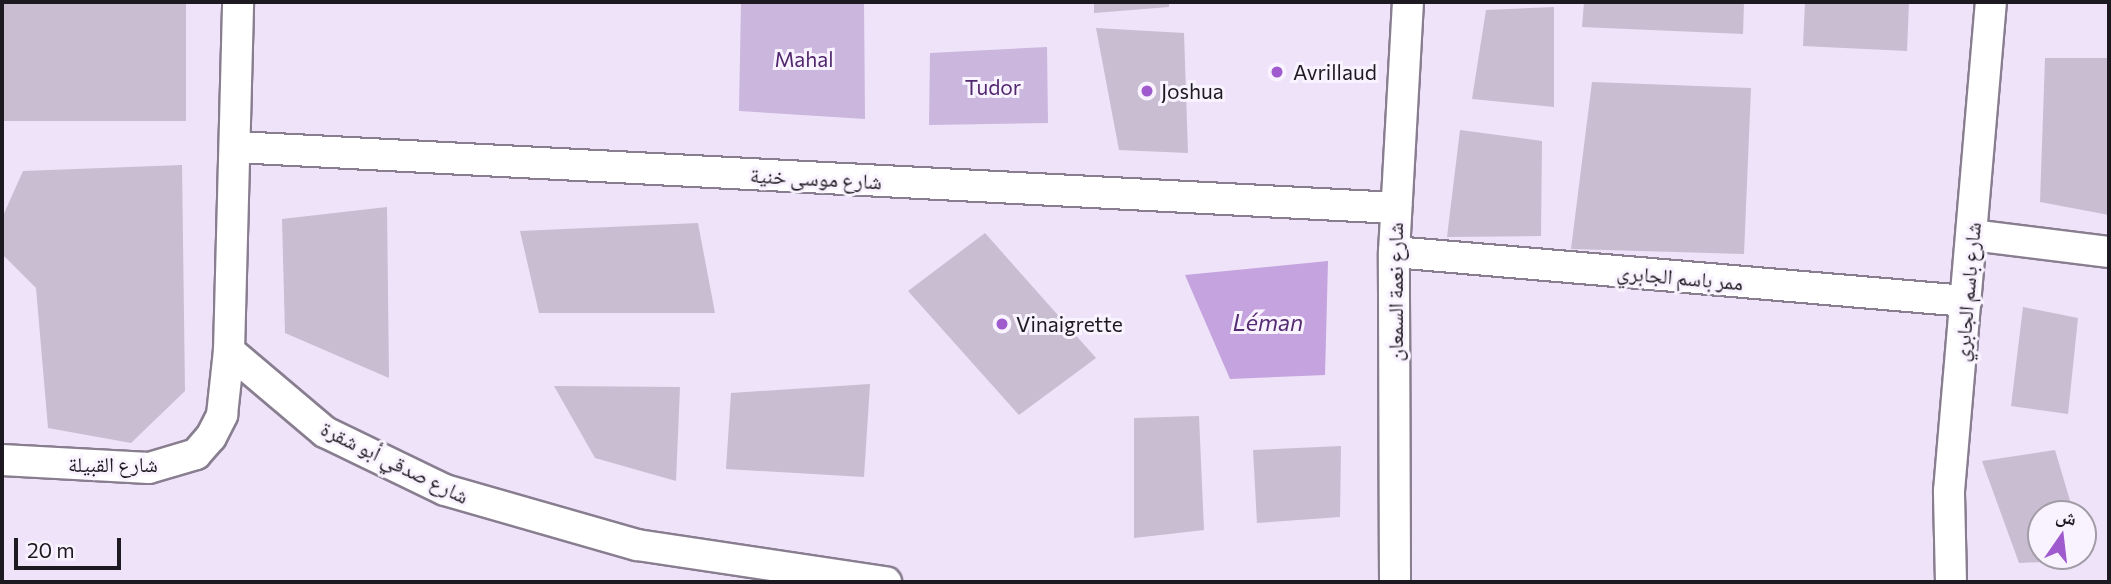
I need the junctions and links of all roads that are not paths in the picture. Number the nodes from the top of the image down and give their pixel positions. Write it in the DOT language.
graph roads {
  1 [pos="238,2"];
  2 [pos="1408,2"];
  3 [pos="1991,2"];
  4 [pos="236,147"];
  5 [pos="1396,208"];
  6 [pos="1972,236"];
  7 [pos="1394,252"];
  8 [pos="2109,252"];
  9 [pos="1966,301"];
  10 [pos="229,352"];
  11 [pos="2,460"];
  12 [pos="887,582"];
  13 [pos="1395,582"];
  14 [pos="1951,582"];
  1 -- 4 [label="street"];
  2 -- 5 [label="street, شارع نعمة السمعان"];
  3 -- 6 [label="street, شارع باسم الجابري"];
  4 -- 5 [label="street, شارع موسى خنية"];
  4 -- 10 [label="street"];
  5 -- 7 [label="street, شارع نعمة السمعان"];
  6 -- 8 [label="street"];
  6 -- 9 [label="street, شارع باسم الجابري"];
  7 -- 9 [label="street, ممر باسم الجابري"];
  7 -- 13 [label="street, شارع نعمة السمعان"];
  9 -- 14 [label="street, شارع باسم الجابري"];
  10 -- 11 [label="street, شارع القبيلة"];
  10 -- 12 [label="street, شارع صدقي أبو شقرة"];
}
